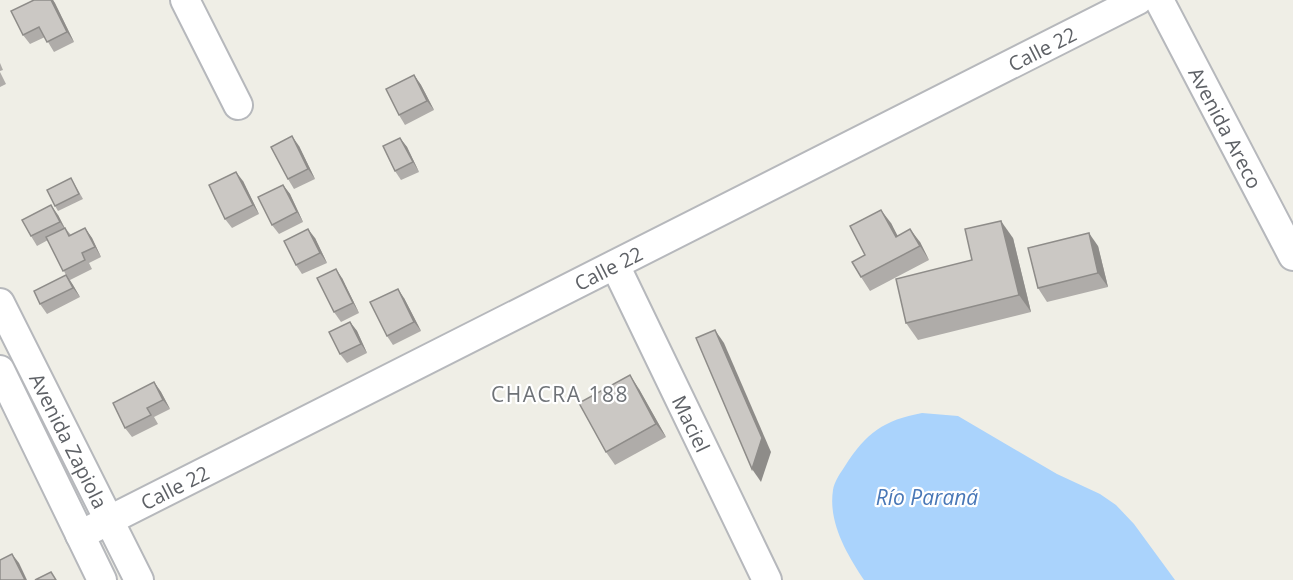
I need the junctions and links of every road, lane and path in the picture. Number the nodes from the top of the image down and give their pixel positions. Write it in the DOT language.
graph roads {
  1 [pos="185,0"];
  2 [pos="1138,0"];
  3 [pos="1159,0"];
  4 [pos="238,105"];
  5 [pos="1293,256"];
  6 [pos="615,265"];
  7 [pos="0,303"];
  8 [pos="0,370"];
  9 [pos="109,520"];
  10 [pos="80,535"];
  11 [pos="102,580"];
  12 [pos="139,580"];
  13 [pos="767,580"];
  1 -- 4 [label="street"];
  2 -- 6 [label="street, Calle 22"];
  3 -- 5 [label="street, Avenida Areco"];
  6 -- 9 [label="street, Calle 22"];
  6 -- 13 [label="street, Maciel"];
  7 -- 9 [label="street, Avenida Zapiola"];
  8 -- 10 [label="street, Avenida Zapiola"];
  9 -- 10 [label="street, Calle 22"];
  9 -- 12 [label="street, Avenida Zapiola"];
  10 -- 11 [label="street, Avenida Zapiola"];
}
